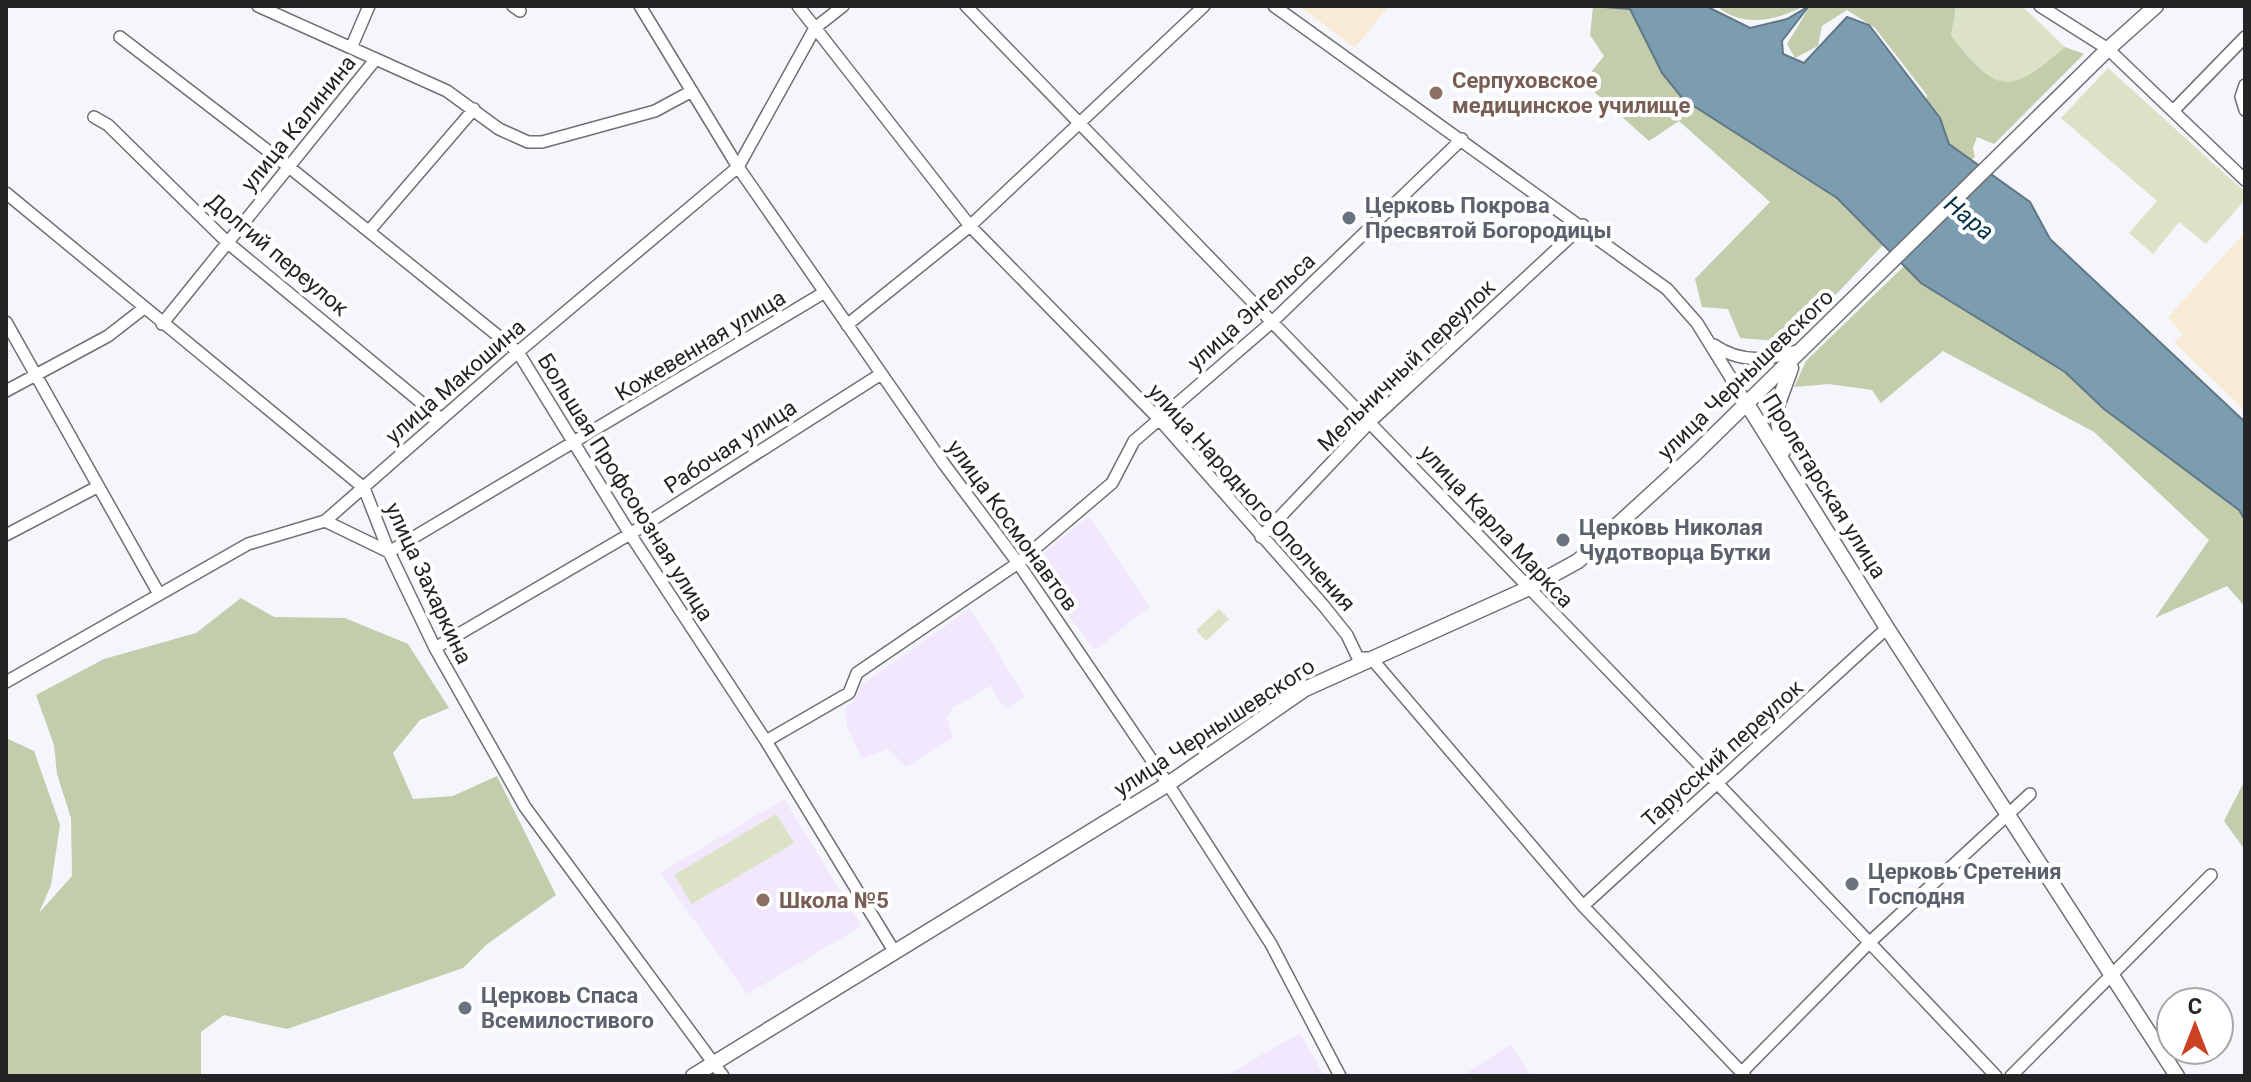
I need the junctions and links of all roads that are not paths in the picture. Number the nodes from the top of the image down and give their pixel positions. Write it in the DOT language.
graph roads {
  1 [pos="258,6"];
  2 [pos="369,6"];
  3 [pos="640,6"];
  4 [pos="798,6"];
  5 [pos="843,6"];
  6 [pos="966,6"];
  7 [pos="1204,6"];
  8 [pos="1274,6"];
  9 [pos="2040,6"];
  10 [pos="2156,6"];
  11 [pos="815,28"];
  12 [pos="120,37"];
  13 [pos="2245,37"];
  14 [pos="351,48"];
  15 [pos="2108,49"];
  16 [pos="375,60"];
  17 [pos="2245,85"];
  18 [pos="692,91"];
  19 [pos="474,109"];
  20 [pos="2245,110"];
  21 [pos="2173,111"];
  22 [pos="94,117"];
  23 [pos="1079,124"];
  24 [pos="1462,139"];
  25 [pos="289,167"];
  26 [pos="738,167"];
  27 [pos="2245,180"];
  28 [pos="6,193"];
  29 [pos="1583,225"];
  30 [pos="970,226"];
  31 [pos="369,231"];
  32 [pos="228,243"];
  33 [pos="825,292"];
  34 [pos="144,308"];
  35 [pos="6,322"];
  36 [pos="1272,322"];
  37 [pos="162,324"];
  38 [pos="847,325"];
  39 [pos="1709,342"];
  40 [pos="1801,350"];
  41 [pos="518,352"];
  42 [pos="881,374"];
  43 [pos="35,376"];
  44 [pos="6,391"];
  45 [pos="1747,404"];
  46 [pos="440,418"];
  47 [pos="1159,419"];
  48 [pos="1371,421"];
  49 [pos="575,445"];
  50 [pos="1788,467"];
  51 [pos="97,487"];
  52 [pos="364,488"];
  53 [pos="325,521"];
  54 [pos="630,534"];
  55 [pos="6,535"];
  56 [pos="1261,537"];
  57 [pos="389,552"];
  58 [pos="1018,563"];
  59 [pos="1527,589"];
  60 [pos="159,594"];
  61 [pos="1887,628"];
  62 [pos="435,648"];
  63 [pos="1371,658"];
  64 [pos="6,682"];
  65 [pos="766,741"];
  66 [pos="1720,783"];
  67 [pos="1168,784"];
  68 [pos="2030,794"];
  69 [pos="2007,815"];
  70 [pos="2211,875"];
  71 [pos="1583,906"];
  72 [pos="1870,942"];
  73 [pos="894,951"];
  74 [pos="2113,974"];
  75 [pos="715,1062"];
  76 [pos="1743,1074"];
  77 [pos="693,1076"];
  78 [pos="723,1076"];
  79 [pos="1340,1076"];
  80 [pos="1996,1076"];
  81 [pos="2011,1076"];
  82 [pos="2177,1076"];
  1 -- 14 [label="street"];
  2 -- 14 [label="street, улица Калинина"];
  3 -- 18 [label="street, улица Космонавтов"];
  4 -- 11 [label="street, улица Народного Ополчения"];
  5 -- 11 [label="street, улица Макошина"];
  6 -- 23 [label="street, улица Карла Маркса"];
  7 -- 23 [label="street"];
  8 -- 24 [label="street, Пролетарская улица"];
  9 -- 15 [label="street"];
  10 -- 15 [label="main road, улица Чернышевского"];
  11 -- 26 [label="street, улица Макошина"];
  11 -- 30 [label="street, улица Народного Ополчения"];
  12 -- 25 [label="street, Большая Профсоюзная улица"];
  13 -- 21 [label="street"];
  14 -- 16 [label="street"];
  15 -- 21 [label="street"];
  15 -- 40 [label="main road, улица Чернышевского"];
  16 -- 19 [label="street"];
  16 -- 25 [label="street, улица Калинина"];
  17 -- 20 [label="street"];
  18 -- 19 [label="street"];
  18 -- 26 [label="street, улица Космонавтов"];
  19 -- 31 [label="street"];
  21 -- 27 [label="street"];
  22 -- 32 [label="street, Долгий переулок"];
  23 -- 30 [label="street"];
  23 -- 36 [label="street, улица Карла Маркса"];
  24 -- 29 [label="street, Пролетарская улица"];
  24 -- 36 [label="street, улица Энгельса"];
  25 -- 31 [label="street, Большая Профсоюзная улица"];
  25 -- 32 [label="street, улица Калинина"];
  26 -- 33 [label="street, улица Космонавтов"];
  26 -- 41 [label="street, улица Макошина"];
  28 -- 34 [label="street, улица Захаркина"];
  29 -- 39 [label="street, Пролетарская улица"];
  29 -- 48 [label="street, Мельничный переулок"];
  30 -- 38 [label="street"];
  30 -- 47 [label="street, улица Народного Ополчения"];
  31 -- 41 [label="street, Большая Профсоюзная улица"];
  32 -- 37 [label="street, улица Калинина"];
  32 -- 46 [label="street, Долгий переулок"];
  33 -- 38 [label="street, улица Космонавтов"];
  33 -- 49 [label="street, Кожевенная улица"];
  34 -- 37 [label="street, улица Захаркина"];
  34 -- 43 [label="street"];
  35 -- 43 [label="street"];
  36 -- 47 [label="street, улица Энгельса"];
  36 -- 48 [label="street, улица Карла Маркса"];
  37 -- 52 [label="street, улица Захаркина"];
  38 -- 42 [label="street, улица Космонавтов"];
  39 -- 40 [label="street"];
  39 -- 45 [label="street, Пролетарская улица"];
  40 -- 45 [label="main road, улица Чернышевского"];
  40 -- 50 [label="main road"];
  41 -- 46 [label="street, улица Макошина"];
  41 -- 49 [label="street, Большая Профсоюзная улица"];
  42 -- 54 [label="street, Рабочая улица"];
  42 -- 58 [label="street, улица Космонавтов"];
  43 -- 44 [label="street"];
  43 -- 51 [label="street"];
  45 -- 50 [label="main road, Пролетарская улица"];
  45 -- 59 [label="main road, улица Чернышевского"];
  46 -- 52 [label="street, улица Макошина"];
  47 -- 56 [label="street, улица Народного Ополчения"];
  47 -- 58 [label="street, улица Энгельса"];
  48 -- 56 [label="street, Мельничный переулок"];
  48 -- 59 [label="street, улица Карла Маркса"];
  49 -- 54 [label="street, Большая Профсоюзная улица"];
  49 -- 57 [label="street, Кожевенная улица"];
  50 -- 61 [label="main road, Пролетарская улица"];
  51 -- 55 [label="street"];
  51 -- 60 [label="street"];
  52 -- 53 [label="street, улица Макошина"];
  52 -- 57 [label="street, улица Захаркина"];
  53 -- 57 [label="street"];
  53 -- 60 [label="street, улица Макошина"];
  54 -- 62 [label="street, Рабочая улица"];
  54 -- 65 [label="street, Большая Профсоюзная улица"];
  56 -- 63 [label="street, улица Народного Ополчения"];
  57 -- 62 [label="street, улица Захаркина"];
  58 -- 65 [label="street, улица Энгельса"];
  58 -- 67 [label="street, улица Космонавтов"];
  59 -- 63 [label="main road, улица Чернышевского"];
  59 -- 66 [label="street, улица Карла Маркса"];
  60 -- 64 [label="street, улица Макошина"];
  61 -- 66 [label="street, Тарусский переулок"];
  61 -- 69 [label="main road, Пролетарская улица"];
  62 -- 75 [label="street, улица Захаркина"];
  63 -- 67 [label="main road, улица Чернышевского"];
  63 -- 71 [label="street, улица Народного Ополчения"];
  65 -- 73 [label="street, Большая Профсоюзная улица"];
  66 -- 71 [label="street, Тарусский переулок"];
  66 -- 72 [label="street, улица Карла Маркса"];
  67 -- 73 [label="main road, улица Чернышевского"];
  67 -- 79 [label="street, улица Космонавтов"];
  68 -- 69 [label="street"];
  69 -- 72 [label="street"];
  69 -- 74 [label="main road, Пролетарская улица"];
  70 -- 74 [label="street"];
  71 -- 76 [label="street, улица Народного Ополчения"];
  72 -- 76 [label="street"];
  72 -- 80 [label="street, улица Карла Маркса"];
  73 -- 75 [label="main road, улица Чернышевского"];
  74 -- 81 [label="street"];
  74 -- 82 [label="main road, Пролетарская улица"];
  75 -- 77 [label="main road, улица Чернышевского"];
  75 -- 78 [label="street, улица Захаркина"];
}
